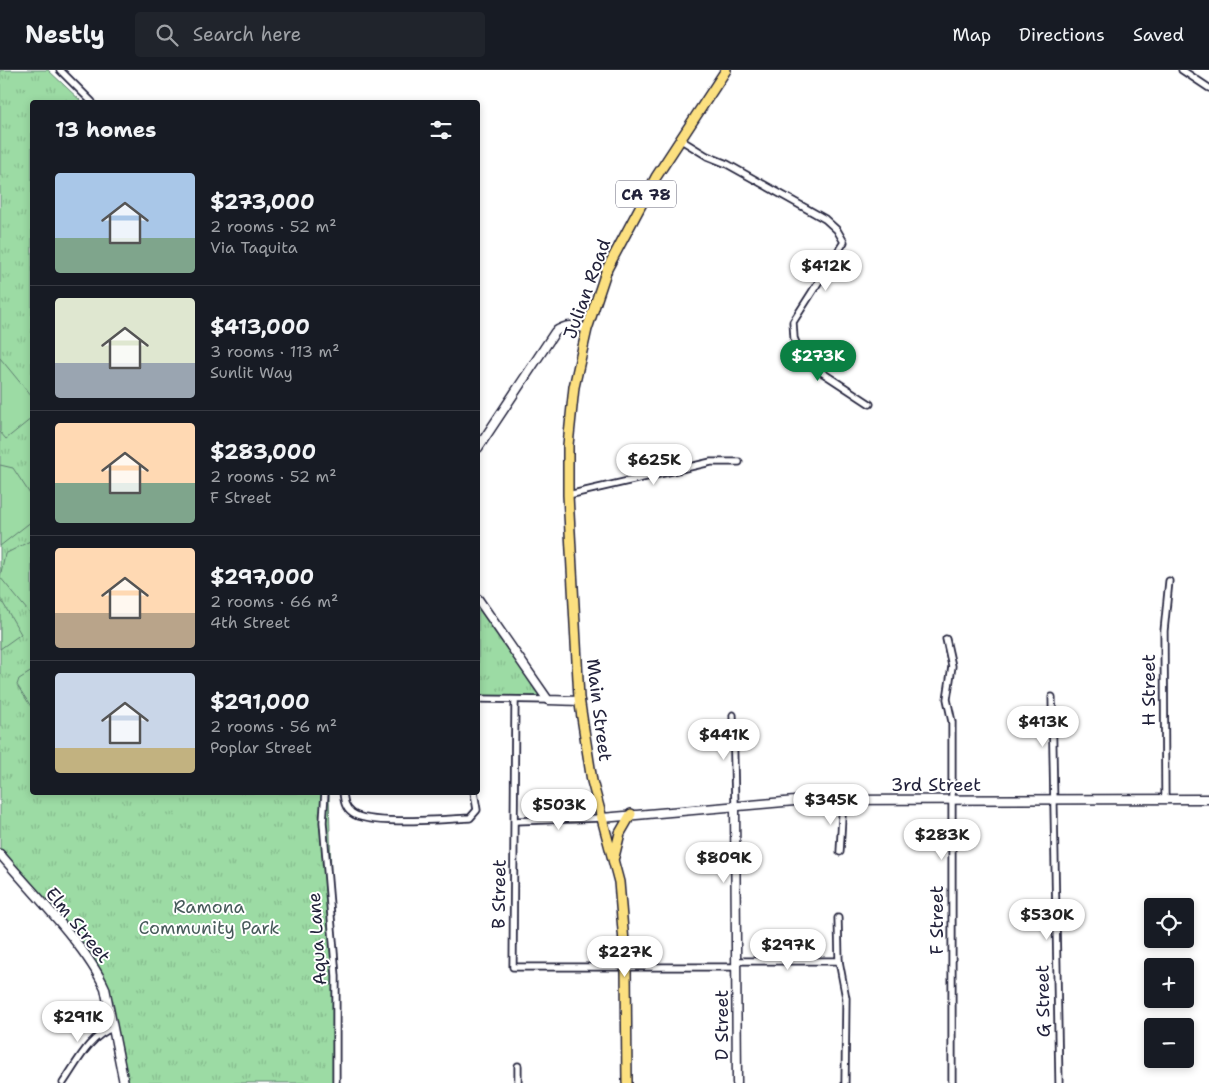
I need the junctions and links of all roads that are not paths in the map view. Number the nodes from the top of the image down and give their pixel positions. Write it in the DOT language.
graph roads {
  1 [pos="60,70"];
  2 [pos="726,70"];
  3 [pos="1182,70"];
  4 [pos="1209,88"];
  5 [pos="90,100"];
  6 [pos="681,140"];
  7 [pos="587,329"];
  8 [pos="870,404"];
  9 [pos="480,445"];
  10 [pos="739,462"];
  11 [pos="568,495"];
  12 [pos="570,548"];
  13 [pos="1169,581"];
  14 [pos="480,602"];
  15 [pos="946,639"];
  16 [pos="1052,697"];
  17 [pos="480,699"];
  18 [pos="516,700"];
  19 [pos="548,700"];
  20 [pos="580,701"];
  21 [pos="733,715"];
  22 [pos="325,795"];
  23 [pos="343,795"];
  24 [pos="474,795"];
  25 [pos="1055,798"];
  26 [pos="1165,799"];
  27 [pos="1209,799"];
  28 [pos="843,800"];
  29 [pos="952,800"];
  30 [pos="735,806"];
  31 [pos="631,814"];
  32 [pos="602,818"];
  33 [pos="515,821"];
  34 [pos="840,852"];
  35 [pos="0,854"];
  36 [pos="613,860"];
  37 [pos="838,918"];
  38 [pos="839,961"];
  39 [pos="736,964"];
  40 [pos="626,967"];
  41 [pos="113,1028"];
  42 [pos="518,1066"];
  43 [pos="63,1083"];
  44 [pos="124,1083"];
  45 [pos="336,1083"];
  46 [pos="518,1083"];
  47 [pos="627,1083"];
  48 [pos="737,1083"];
  49 [pos="845,1083"];
  50 [pos="952,1083"];
  51 [pos="1059,1083"];
  1 -- 5 [label="street"];
  2 -- 6 [label="main road, Julian Road / CA 78"];
  3 -- 4 [label="street"];
  6 -- 7 [label="main road, Julian Road / CA 78"];
  6 -- 8 [label="street"];
  7 -- 9 [label="street"];
  7 -- 11 [label="main road, Julian Road / CA 78"];
  10 -- 11 [label="street"];
  11 -- 12 [label="main road, Julian Road / CA 78"];
  12 -- 20 [label="main road, Main Street / CA 78"];
  13 -- 26 [label="street, H Street"];
  14 -- 19 [label="street"];
  15 -- 29 [label="street, F Street"];
  16 -- 25 [label="street, G Street"];
  17 -- 18 [label="street"];
  18 -- 19 [label="street"];
  18 -- 33 [label="street, B Street"];
  19 -- 20 [label="street"];
  20 -- 32 [label="main road, Main Street / CA 78"];
  21 -- 30 [label="street, D Street"];
  22 -- 45 [label="street, Aqua Lane"];
  23 -- 24 [label="street"];
  25 -- 26 [label="street, 3rd Street"];
  25 -- 29 [label="street, 3rd Street"];
  25 -- 51 [label="street, G Street"];
  26 -- 27 [label="street, 3rd Street"];
  28 -- 29 [label="street, 3rd Street"];
  28 -- 30 [label="street, 3rd Street"];
  28 -- 34 [label="street"];
  29 -- 50 [label="street, F Street"];
  30 -- 31 [label="street, 3rd Street"];
  30 -- 39 [label="street, D Street"];
  31 -- 32 [label="street, 3rd Street"];
  31 -- 36 [label="main road"];
  32 -- 33 [label="street, 3rd Street"];
  32 -- 36 [label="main road, Main Street / CA 78"];
  33 -- 40 [label="street, B Street"];
  35 -- 41 [label="street, Elm Street"];
  36 -- 40 [label="main road, Main Street / CA 78"];
  37 -- 38 [label="street"];
  38 -- 39 [label="street"];
  38 -- 49 [label="street"];
  39 -- 40 [label="street"];
  39 -- 48 [label="street, D Street"];
  40 -- 47 [label="main road, Main Street / CA 78"];
  41 -- 43 [label="street"];
  41 -- 44 [label="street, Elm Street"];
  42 -- 46 [label="street"];
}
